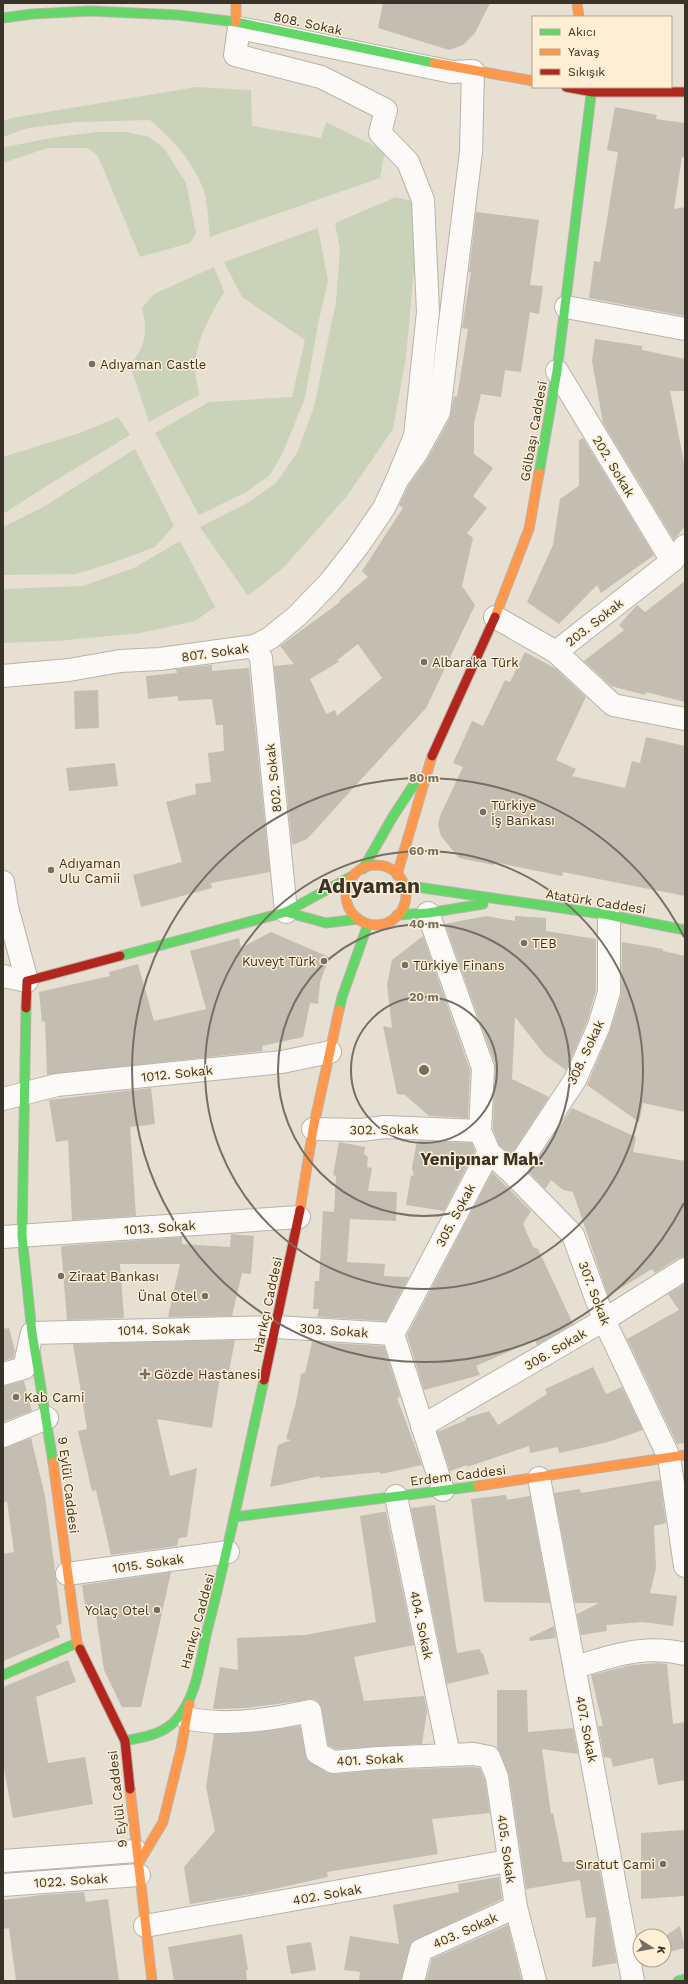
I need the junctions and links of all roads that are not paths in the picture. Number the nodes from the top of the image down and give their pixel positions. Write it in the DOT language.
graph roads {
  1 [pos="236,3"];
  2 [pos="577,3"];
  3 [pos="579,16"];
  4 [pos="3,18"];
  5 [pos="236,22"];
  6 [pos="473,71"];
  7 [pos="532,81"];
  8 [pos="580,88"];
  9 [pos="593,89"];
  10 [pos="685,92"];
  11 [pos="566,307"];
  12 [pos="685,329"];
  13 [pos="557,370"];
  14 [pos="397,480"];
  15 [pos="678,554"];
  16 [pos="495,617"];
  17 [pos="255,646"];
  18 [pos="556,652"];
  19 [pos="3,676"];
  20 [pos="685,719"];
  21 [pos="430,760"];
  22 [pos="363,869"];
  23 [pos="354,875"];
  24 [pos="397,875"];
  25 [pos="3,882"];
  26 [pos="403,885"];
  27 [pos="502,900"];
  28 [pos="286,912"];
  29 [pos="428,913"];
  30 [pos="397,915"];
  31 [pos="609,915"];
  32 [pos="358,919"];
  33 [pos="368,924"];
  34 [pos="685,930"];
  35 [pos="3,976"];
  36 [pos="28,981"];
  37 [pos="330,1052"];
  38 [pos="24,1094"];
  39 [pos="3,1099"];
  40 [pos="313,1129"];
  41 [pos="480,1130"];
  42 [pos="489,1152"];
  43 [pos="513,1174"];
  44 [pos="299,1217"];
  45 [pos="12,1237"];
  46 [pos="685,1269"];
  47 [pos="604,1320"];
  48 [pos="276,1327"];
  49 [pos="32,1333"];
  50 [pos="393,1334"];
  51 [pos="3,1374"];
  52 [pos="47,1418"];
  53 [pos="422,1426"];
  54 [pos="3,1436"];
  55 [pos="677,1456"];
  56 [pos="539,1478"];
  57 [pos="443,1490"];
  58 [pos="396,1496"];
  59 [pos="234,1517"];
  60 [pos="228,1552"];
  61 [pos="685,1566"];
  62 [pos="67,1574"];
  63 [pos="77,1643"];
  64 [pos="685,1654"];
  65 [pos="575,1667"];
  66 [pos="3,1675"];
  67 [pos="191,1693"];
  68 [pos="187,1718"];
  69 [pos="125,1741"];
  70 [pos="449,1754"];
  71 [pos="3,1861"];
  72 [pos="508,1861"];
  73 [pos="137,1863"];
  74 [pos="3,1885"];
  75 [pos="516,1907"];
  76 [pos="145,1926"];
  77 [pos="685,1979"];
  78 [pos="152,1981"];
  79 [pos="413,1981"];
  80 [pos="535,1981"];
  81 [pos="633,1981"];
  82 [pos="678,1981"];
  1 -- 5 [label="main road"];
  2 -- 3 [label="main road"];
  4 -- 5 [label="main road, 808. Sokak"];
  5 -- 6 [label="main road, 808. Sokak"];
  6 -- 7 [label="main road, 808. Sokak"];
  6 -- 14 [label="street"];
  6 -- 14 [label="street"];
  8 -- 9 [label="main road"];
  9 -- 10 [label="main road"];
  9 -- 11 [label="main road, Gölbaşı Caddesi"];
  11 -- 12 [label="street"];
  11 -- 13 [label="main road, Gölbaşı Caddesi"];
  13 -- 15 [label="street, 202. Sokak"];
  13 -- 16 [label="main road, Gölbaşı Caddesi"];
  14 -- 17 [label="street, 807. Sokak"];
  15 -- 18 [label="street, 203. Sokak"];
  16 -- 18 [label="street, 203. Sokak"];
  16 -- 21 [label="main road, Gölbaşı Caddesi"];
  17 -- 19 [label="street, 807. Sokak"];
  17 -- 28 [label="street, 802. Sokak"];
  18 -- 20 [label="street"];
  21 -- 22 [label="main road, Gölbaşı Caddesi"];
  21 -- 24 [label="main road, Gölbaşı Caddesi"];
  22 -- 23 [label="main road"];
  22 -- 24 [label="main road"];
  23 -- 28 [label="main road"];
  23 -- 32 [label="main road"];
  24 -- 26 [label="main road"];
  25 -- 36 [label="street"];
  26 -- 27 [label="main road, Atatürk Caddesi"];
  26 -- 30 [label="main road"];
  27 -- 29 [label="main road, Atatürk Caddesi"];
  27 -- 31 [label="main road, Atatürk Caddesi"];
  28 -- 32 [label="main road"];
  28 -- 36 [label="main road"];
  29 -- 30 [label="main road, Atatürk Caddesi"];
  29 -- 41 [label="street"];
  30 -- 33 [label="main road"];
  31 -- 34 [label="main road, Atatürk Caddesi"];
  31 -- 43 [label="street, 308. Sokak"];
  32 -- 33 [label="main road"];
  33 -- 37 [label="main road, Harıkçı Caddesi"];
  35 -- 36 [label="street"];
  36 -- 38 [label="main road, 9 Eylül Caddesi"];
  37 -- 38 [label="street, 1012. Sokak"];
  37 -- 40 [label="main road, Harıkçı Caddesi"];
  38 -- 39 [label="street, 1012. Sokak"];
  38 -- 45 [label="main road, 9 Eylül Caddesi"];
  40 -- 41 [label="street, 302. Sokak"];
  40 -- 44 [label="main road, Harıkçı Caddesi"];
  41 -- 42 [label="street"];
  42 -- 43 [label="street, 307. Sokak"];
  42 -- 50 [label="street, 305. Sokak"];
  43 -- 47 [label="street, 307. Sokak"];
  44 -- 45 [label="street, 1013. Sokak"];
  44 -- 48 [label="main road, Harıkçı Caddesi"];
  45 -- 49 [label="main road, 9 Eylül Caddesi"];
  46 -- 47 [label="street, 306. Sokak"];
  47 -- 53 [label="street, 306. Sokak"];
  47 -- 55 [label="street, 307. Sokak"];
  48 -- 49 [label="street, 1014. Sokak"];
  48 -- 50 [label="street, 303. Sokak"];
  48 -- 59 [label="main road, Harıkçı Caddesi"];
  49 -- 51 [label="street"];
  49 -- 52 [label="main road, 9 Eylül Caddesi"];
  50 -- 53 [label="street"];
  52 -- 54 [label="street"];
  52 -- 62 [label="main road, 9 Eylül Caddesi"];
  53 -- 57 [label="street"];
  55 -- 56 [label="main road, Erdem Caddesi"];
  55 -- 61 [label="street, 307. Sokak"];
  56 -- 57 [label="main road, Erdem Caddesi"];
  56 -- 65 [label="street, 407. Sokak"];
  57 -- 58 [label="main road, Erdem Caddesi"];
  58 -- 59 [label="main road, Erdem Caddesi"];
  58 -- 70 [label="street, 404. Sokak"];
  59 -- 60 [label="main road, Harıkçı Caddesi"];
  60 -- 62 [label="street, 1015. Sokak"];
  60 -- 67 [label="main road, Harıkçı Caddesi"];
  62 -- 63 [label="main road, 9 Eylül Caddesi"];
  63 -- 66 [label="main road"];
  63 -- 69 [label="main road, 9 Eylül Caddesi"];
  64 -- 65 [label="street"];
  65 -- 81 [label="street, 407. Sokak"];
  67 -- 68 [label="main road, Harıkçı Caddesi"];
  67 -- 69 [label="main road, Harıkçı Caddesi"];
  68 -- 70 [label="street, 401. Sokak"];
  68 -- 73 [label="main road, Harıkçı Caddesi"];
  69 -- 73 [label="main road, 9 Eylül Caddesi"];
  70 -- 72 [label="street, 405. Sokak"];
  71 -- 73 [label="street, 1022. Sokak"];
  72 -- 75 [label="street, 405. Sokak"];
  72 -- 76 [label="street, 402. Sokak"];
  73 -- 74 [label="street, 1022. Sokak"];
  73 -- 76 [label="main road, 9 Eylül Caddesi"];
  75 -- 79 [label="street, 403. Sokak"];
  75 -- 80 [label="street, 405. Sokak"];
  76 -- 78 [label="main road, 9 Eylül Caddesi"];
  77 -- 82 [label="main road"];
}
